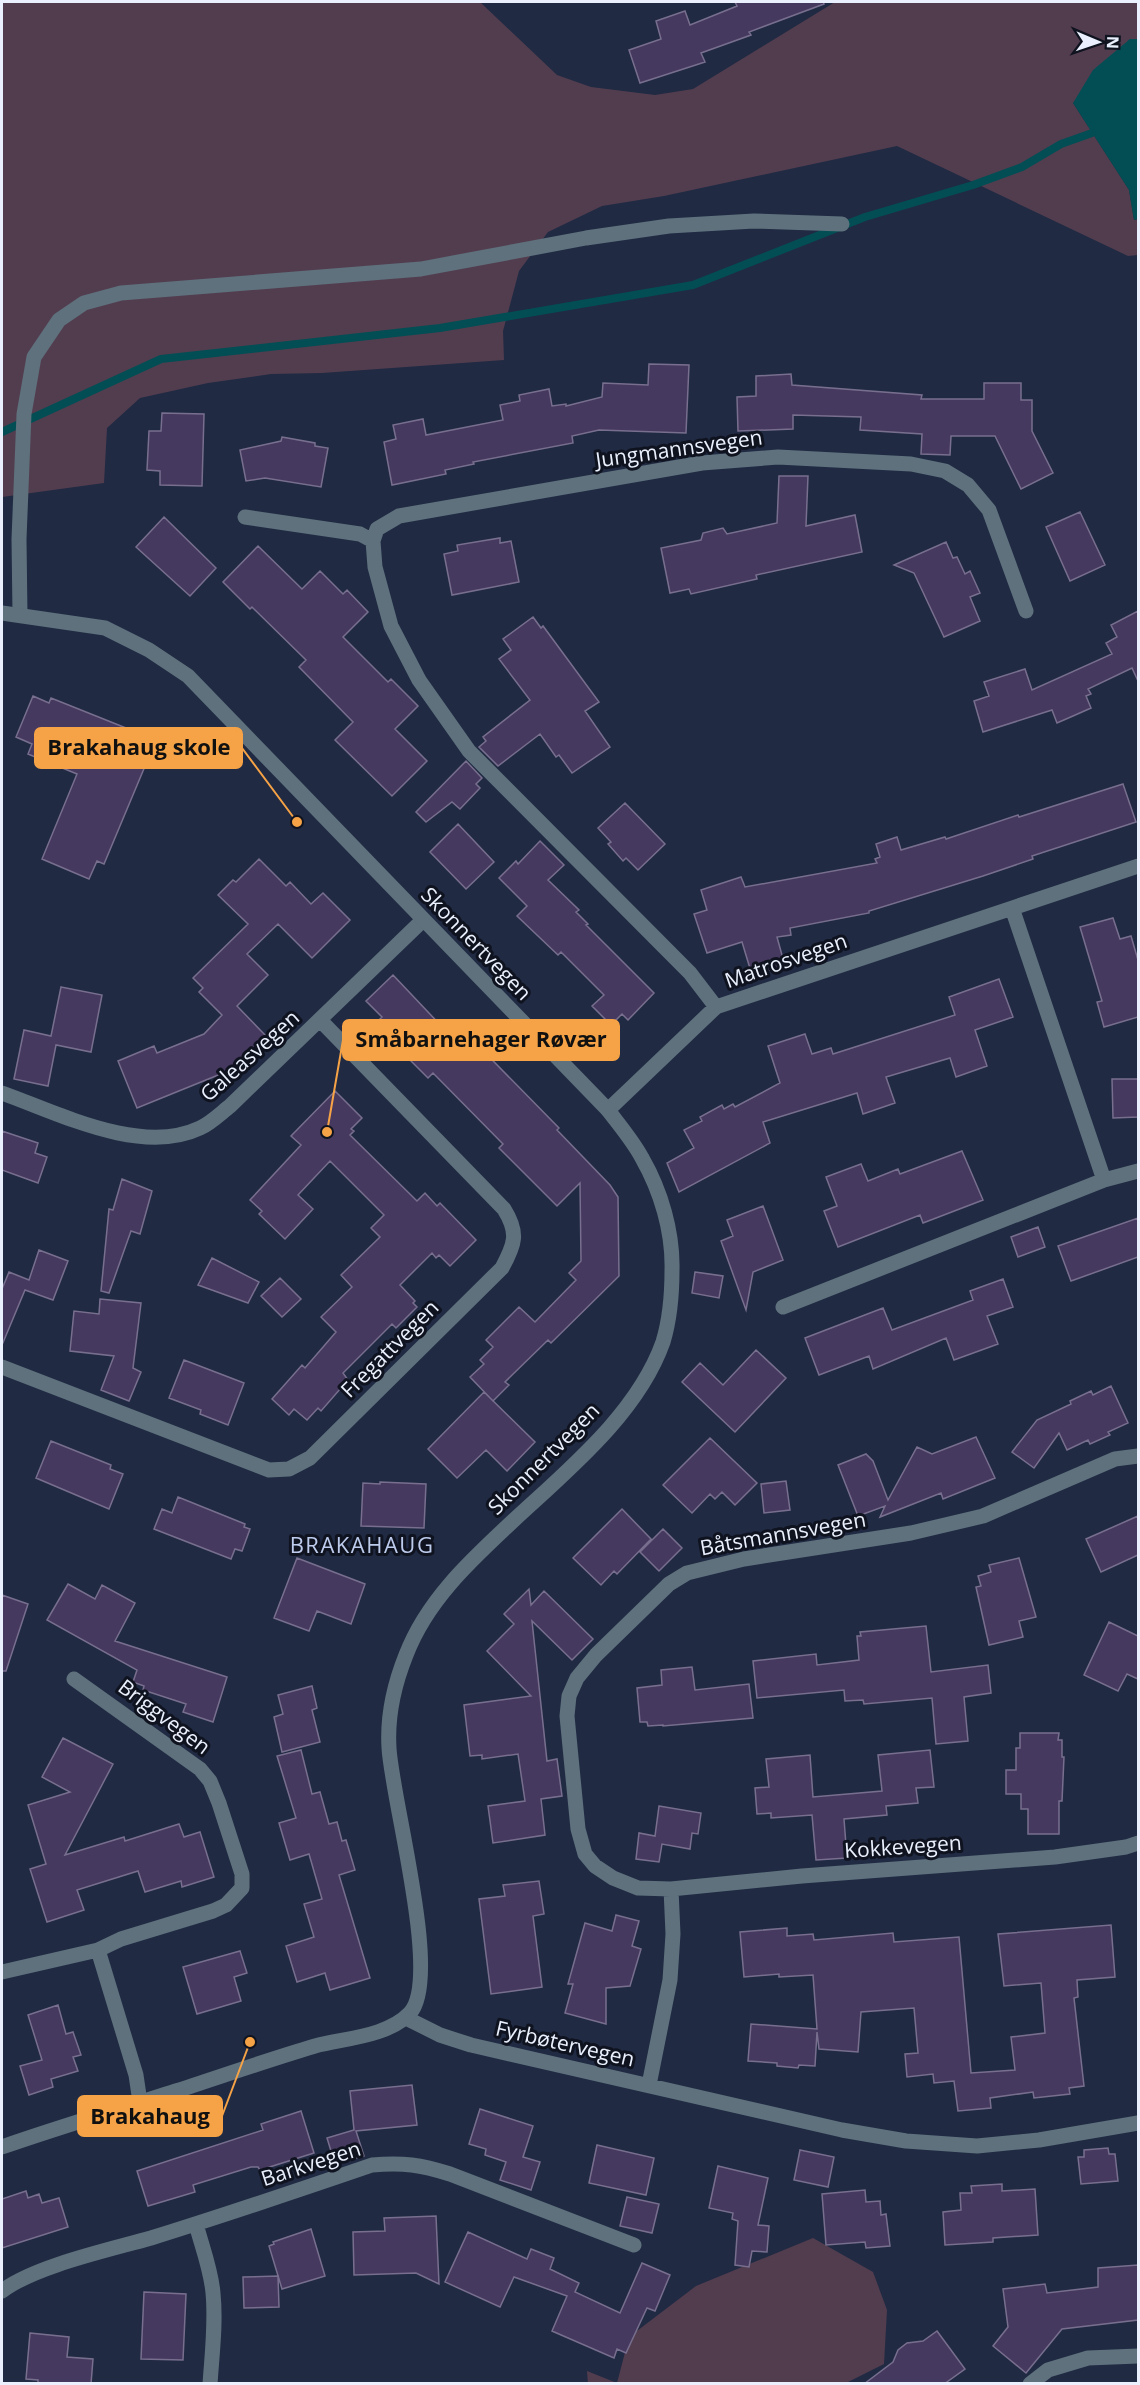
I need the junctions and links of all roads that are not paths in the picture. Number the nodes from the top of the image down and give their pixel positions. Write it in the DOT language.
graph roads {
  1 [pos="842,224"];
  2 [pos="245,517"];
  3 [pos="373,541"];
  4 [pos="1026,611"];
  5 [pos="2,613"];
  6 [pos="20,615"];
  7 [pos="1138,866"];
  8 [pos="1012,908"];
  9 [pos="423,920"];
  10 [pos="716,1007"];
  11 [pos="321,1021"];
  12 [pos="2,1093"];
  13 [pos="608,1110"];
  14 [pos="1138,1172"];
  15 [pos="1104,1180"];
  16 [pos="783,1306"];
  17 [pos="2,1367"];
  18 [pos="1138,1456"];
  19 [pos="74,1679"];
  20 [pos="1138,1843"];
  21 [pos="670,1889"];
  22 [pos="98,1950"];
  23 [pos="2,1971"];
  24 [pos="406,2018"];
  25 [pos="649,2085"];
  26 [pos="140,2102"];
  27 [pos="1138,2123"];
  28 [pos="2,2147"];
  29 [pos="195,2224"];
  30 [pos="634,2245"];
  31 [pos="2,2291"];
  32 [pos="1138,2356"];
  33 [pos="210,2384"];
  34 [pos="1030,2384"];
  1 -- 6 [label="street"];
  2 -- 3 [label="street"];
  3 -- 4 [label="street, Jungmannsvegen"];
  3 -- 10 [label="street"];
  5 -- 6 [label="street, Skonnertvegen"];
  6 -- 9 [label="street, Skonnertvegen"];
  7 -- 8 [label="street, Matrosvegen"];
  8 -- 10 [label="street, Matrosvegen"];
  8 -- 15 [label="street"];
  9 -- 11 [label="street, Galeasvegen"];
  9 -- 13 [label="street, Skonnertvegen"];
  10 -- 13 [label="street, Matrosvegen"];
  11 -- 12 [label="street, Galeasvegen"];
  11 -- 17 [label="street, Fregattvegen"];
  13 -- 24 [label="street, Skonnertvegen"];
  14 -- 15 [label="street"];
  15 -- 16 [label="street"];
  18 -- 21 [label="street, Båtsmannsvegen"];
  19 -- 22 [label="street, Briggvegen"];
  20 -- 21 [label="street, Kokkevegen"];
  21 -- 25 [label="street"];
  22 -- 23 [label="street, Briggvegen"];
  22 -- 26 [label="street"];
  24 -- 25 [label="street, Fyrbøtervegen"];
  24 -- 26 [label="street"];
  25 -- 27 [label="street, Fyrbøtervegen"];
  26 -- 28 [label="street"];
  29 -- 30 [label="street, Barkvegen"];
  29 -- 31 [label="street, Barkvegen"];
  29 -- 33 [label="street"];
  32 -- 34 [label="street"];
}
